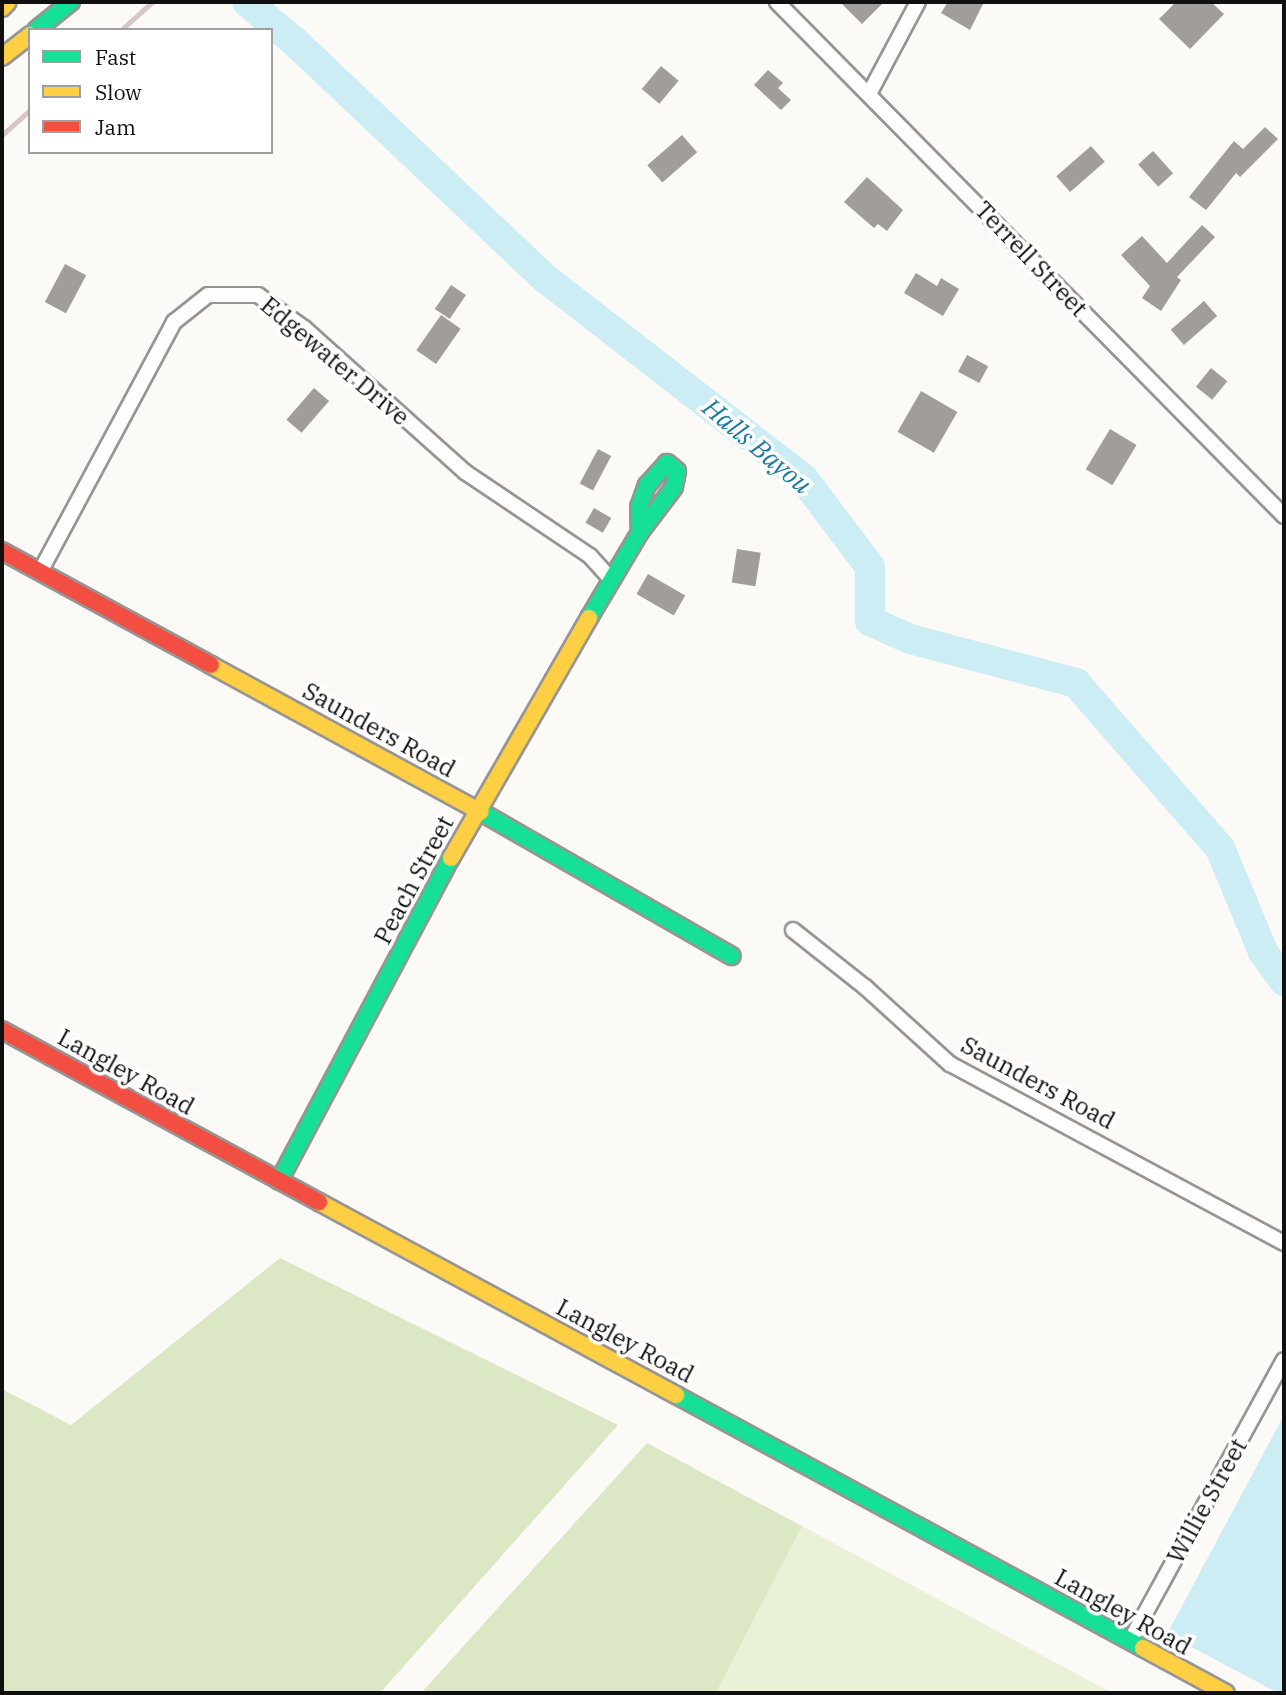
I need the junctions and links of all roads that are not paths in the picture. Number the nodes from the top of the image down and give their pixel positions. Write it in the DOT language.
graph roads {
  1 [pos="8,2"];
  2 [pos="71,2"];
  3 [pos="777,2"];
  4 [pos="918,2"];
  5 [pos="2,8"];
  6 [pos="38,28"];
  7 [pos="28,37"];
  8 [pos="2,57"];
  9 [pos="869,94"];
  10 [pos="1284,516"];
  11 [pos="640,531"];
  12 [pos="2,551"];
  13 [pos="40,572"];
  14 [pos="611,579"];
  15 [pos="478,810"];
  16 [pos="793,930"];
  17 [pos="731,956"];
  18 [pos="2,1030"];
  19 [pos="279,1181"];
  20 [pos="1284,1243"];
  21 [pos="1284,1360"];
  22 [pos="1130,1642"];
  23 [pos="1226,1693"];
  1 -- 5 [label="street"];
  2 -- 6 [label="street"];
  3 -- 9 [label="street, Terrell Street"];
  4 -- 9 [label="street"];
  7 -- 8 [label="street"];
  9 -- 10 [label="street, Terrell Street"];
  11 -- 14 [label="street, Peach Street"];
  12 -- 13 [label="street, Saunders Road"];
  13 -- 14 [label="street, Edgewater Drive"];
  13 -- 15 [label="street, Saunders Road"];
  14 -- 15 [label="street, Peach Street"];
  15 -- 17 [label="street, Saunders Road"];
  15 -- 19 [label="street, Peach Street"];
  16 -- 20 [label="street, Saunders Road"];
  18 -- 19 [label="street, Langley Road"];
  19 -- 22 [label="street, Langley Road"];
  21 -- 22 [label="street, Willie Street"];
  22 -- 23 [label="street, Langley Road"];
}
